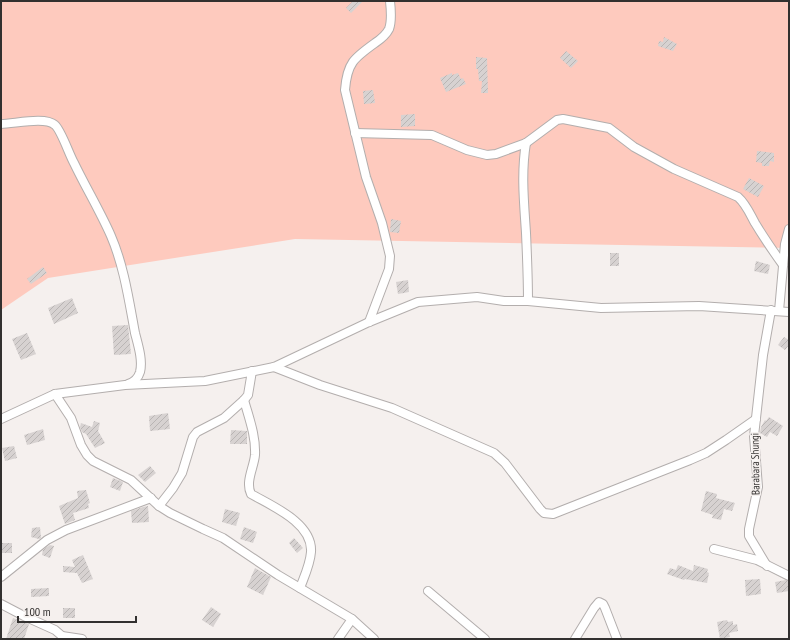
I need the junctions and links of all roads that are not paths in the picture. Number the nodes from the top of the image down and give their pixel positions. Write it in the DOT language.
graph roads {
  1 [pos="390,1"];
  2 [pos="1,124"];
  3 [pos="355,133"];
  4 [pos="526,143"];
  5 [pos="789,229"];
  6 [pos="783,266"];
  7 [pos="528,301"];
  8 [pos="775,311"];
  9 [pos="789,312"];
  10 [pos="369,322"];
  11 [pos="274,367"];
  12 [pos="252,371"];
  13 [pos="125,385"];
  14 [pos="55,394"];
  15 [pos="244,400"];
  16 [pos="1,419"];
  17 [pos="756,419"];
  18 [pos="151,498"];
  19 [pos="159,506"];
  20 [pos="714,549"];
  21 [pos="767,566"];
  22 [pos="789,576"];
  23 [pos="1,577"];
  24 [pos="300,588"];
  25 [pos="428,591"];
  26 [pos="1,604"];
  27 [pos="352,620"];
  28 [pos="62,638"];
  29 [pos="82,639"];
  30 [pos="338,639"];
  31 [pos="374,639"];
  32 [pos="485,639"];
  33 [pos="575,639"];
  34 [pos="617,639"];
  1 -- 3 [label="street"];
  2 -- 13 [label="street"];
  3 -- 4 [label="street"];
  3 -- 10 [label="street"];
  4 -- 6 [label="street"];
  4 -- 7 [label="street"];
  5 -- 6 [label="street, Barabara Shungi"];
  6 -- 8 [label="street, Barabara Shungi"];
  7 -- 8 [label="street"];
  7 -- 10 [label="street"];
  8 -- 9 [label="street"];
  8 -- 17 [label="street, Barabara Shungi"];
  10 -- 11 [label="street"];
  11 -- 12 [label="street"];
  11 -- 17 [label="street"];
  12 -- 13 [label="street"];
  12 -- 15 [label="street"];
  13 -- 14 [label="street"];
  14 -- 16 [label="street"];
  14 -- 18 [label="street"];
  15 -- 19 [label="street"];
  15 -- 24 [label="street"];
  17 -- 21 [label="street, Barabara Shungi"];
  18 -- 19 [label="street"];
  18 -- 23 [label="street"];
  19 -- 24 [label="street"];
  20 -- 21 [label="street"];
  21 -- 22 [label="street"];
  24 -- 27 [label="street"];
  25 -- 32 [label="street"];
  26 -- 28 [label="street"];
  27 -- 30 [label="street"];
  27 -- 31 [label="street"];
  28 -- 29 [label="street"];
  33 -- 34 [label="street"];
}
